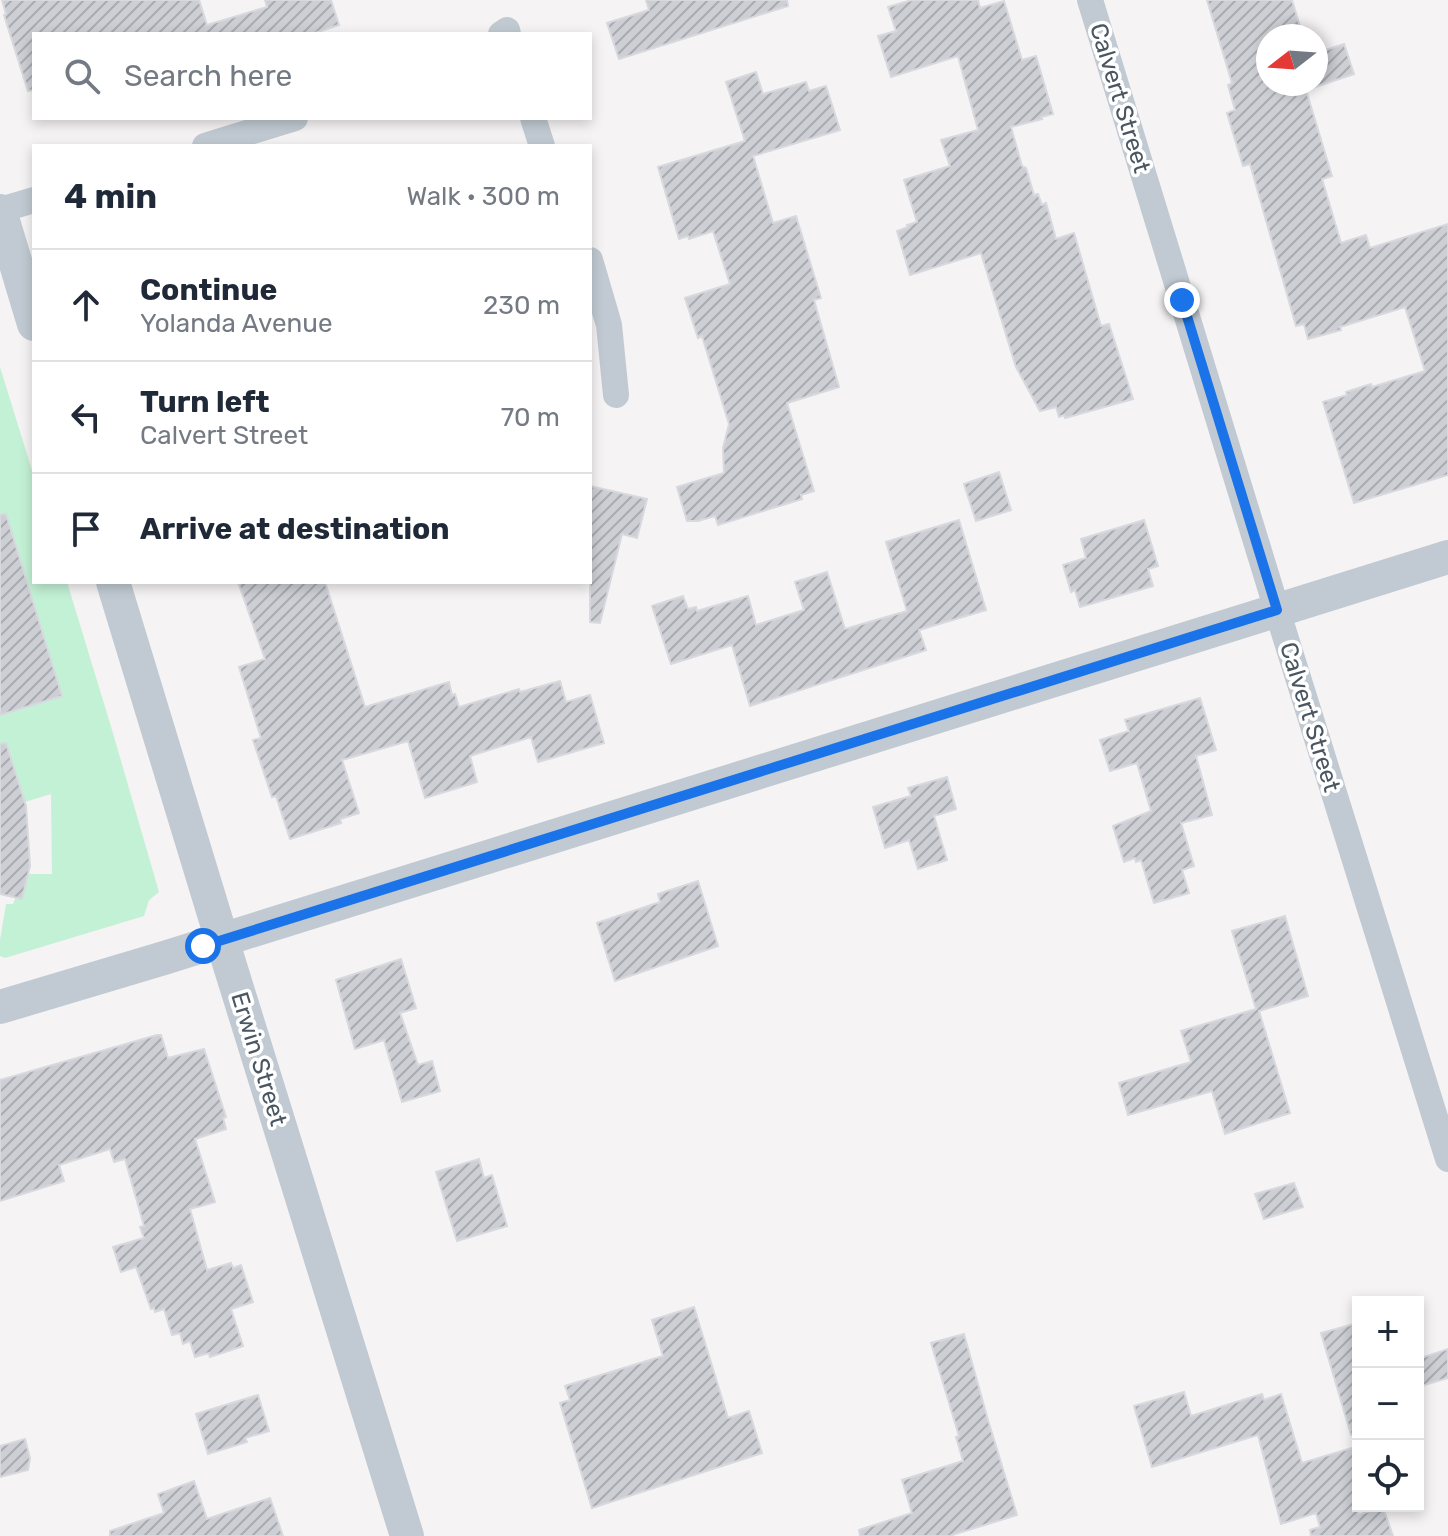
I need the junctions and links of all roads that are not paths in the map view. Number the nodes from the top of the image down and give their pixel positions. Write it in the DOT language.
graph roads {
  1 [pos="1090,0"];
  2 [pos="289,120"];
  3 [pos="534,120"];
  4 [pos="211,144"];
  5 [pos="541,144"];
  6 [pos="32,201"];
  7 [pos="0,211"];
  8 [pos="592,267"];
  9 [pos="32,317"];
  10 [pos="616,395"];
  11 [pos="1448,557"];
  12 [pos="114,584"];
  13 [pos="1277,610"];
  14 [pos="222,940"];
  15 [pos="0,1007"];
  16 [pos="1448,1159"];
  17 [pos="407,1536"];
  1 -- 13 [label="street, Calvert Street"];
  2 -- 4 [label="street"];
  3 -- 5 [label="street"];
  6 -- 7 [label="street"];
  7 -- 9 [label="street"];
  8 -- 10 [label="street"];
  11 -- 13 [label="street"];
  12 -- 14 [label="street, Erwin Street"];
  13 -- 14 [label="street"];
  13 -- 16 [label="street, Calvert Street"];
  14 -- 15 [label="street"];
  14 -- 17 [label="street, Erwin Street"];
}
